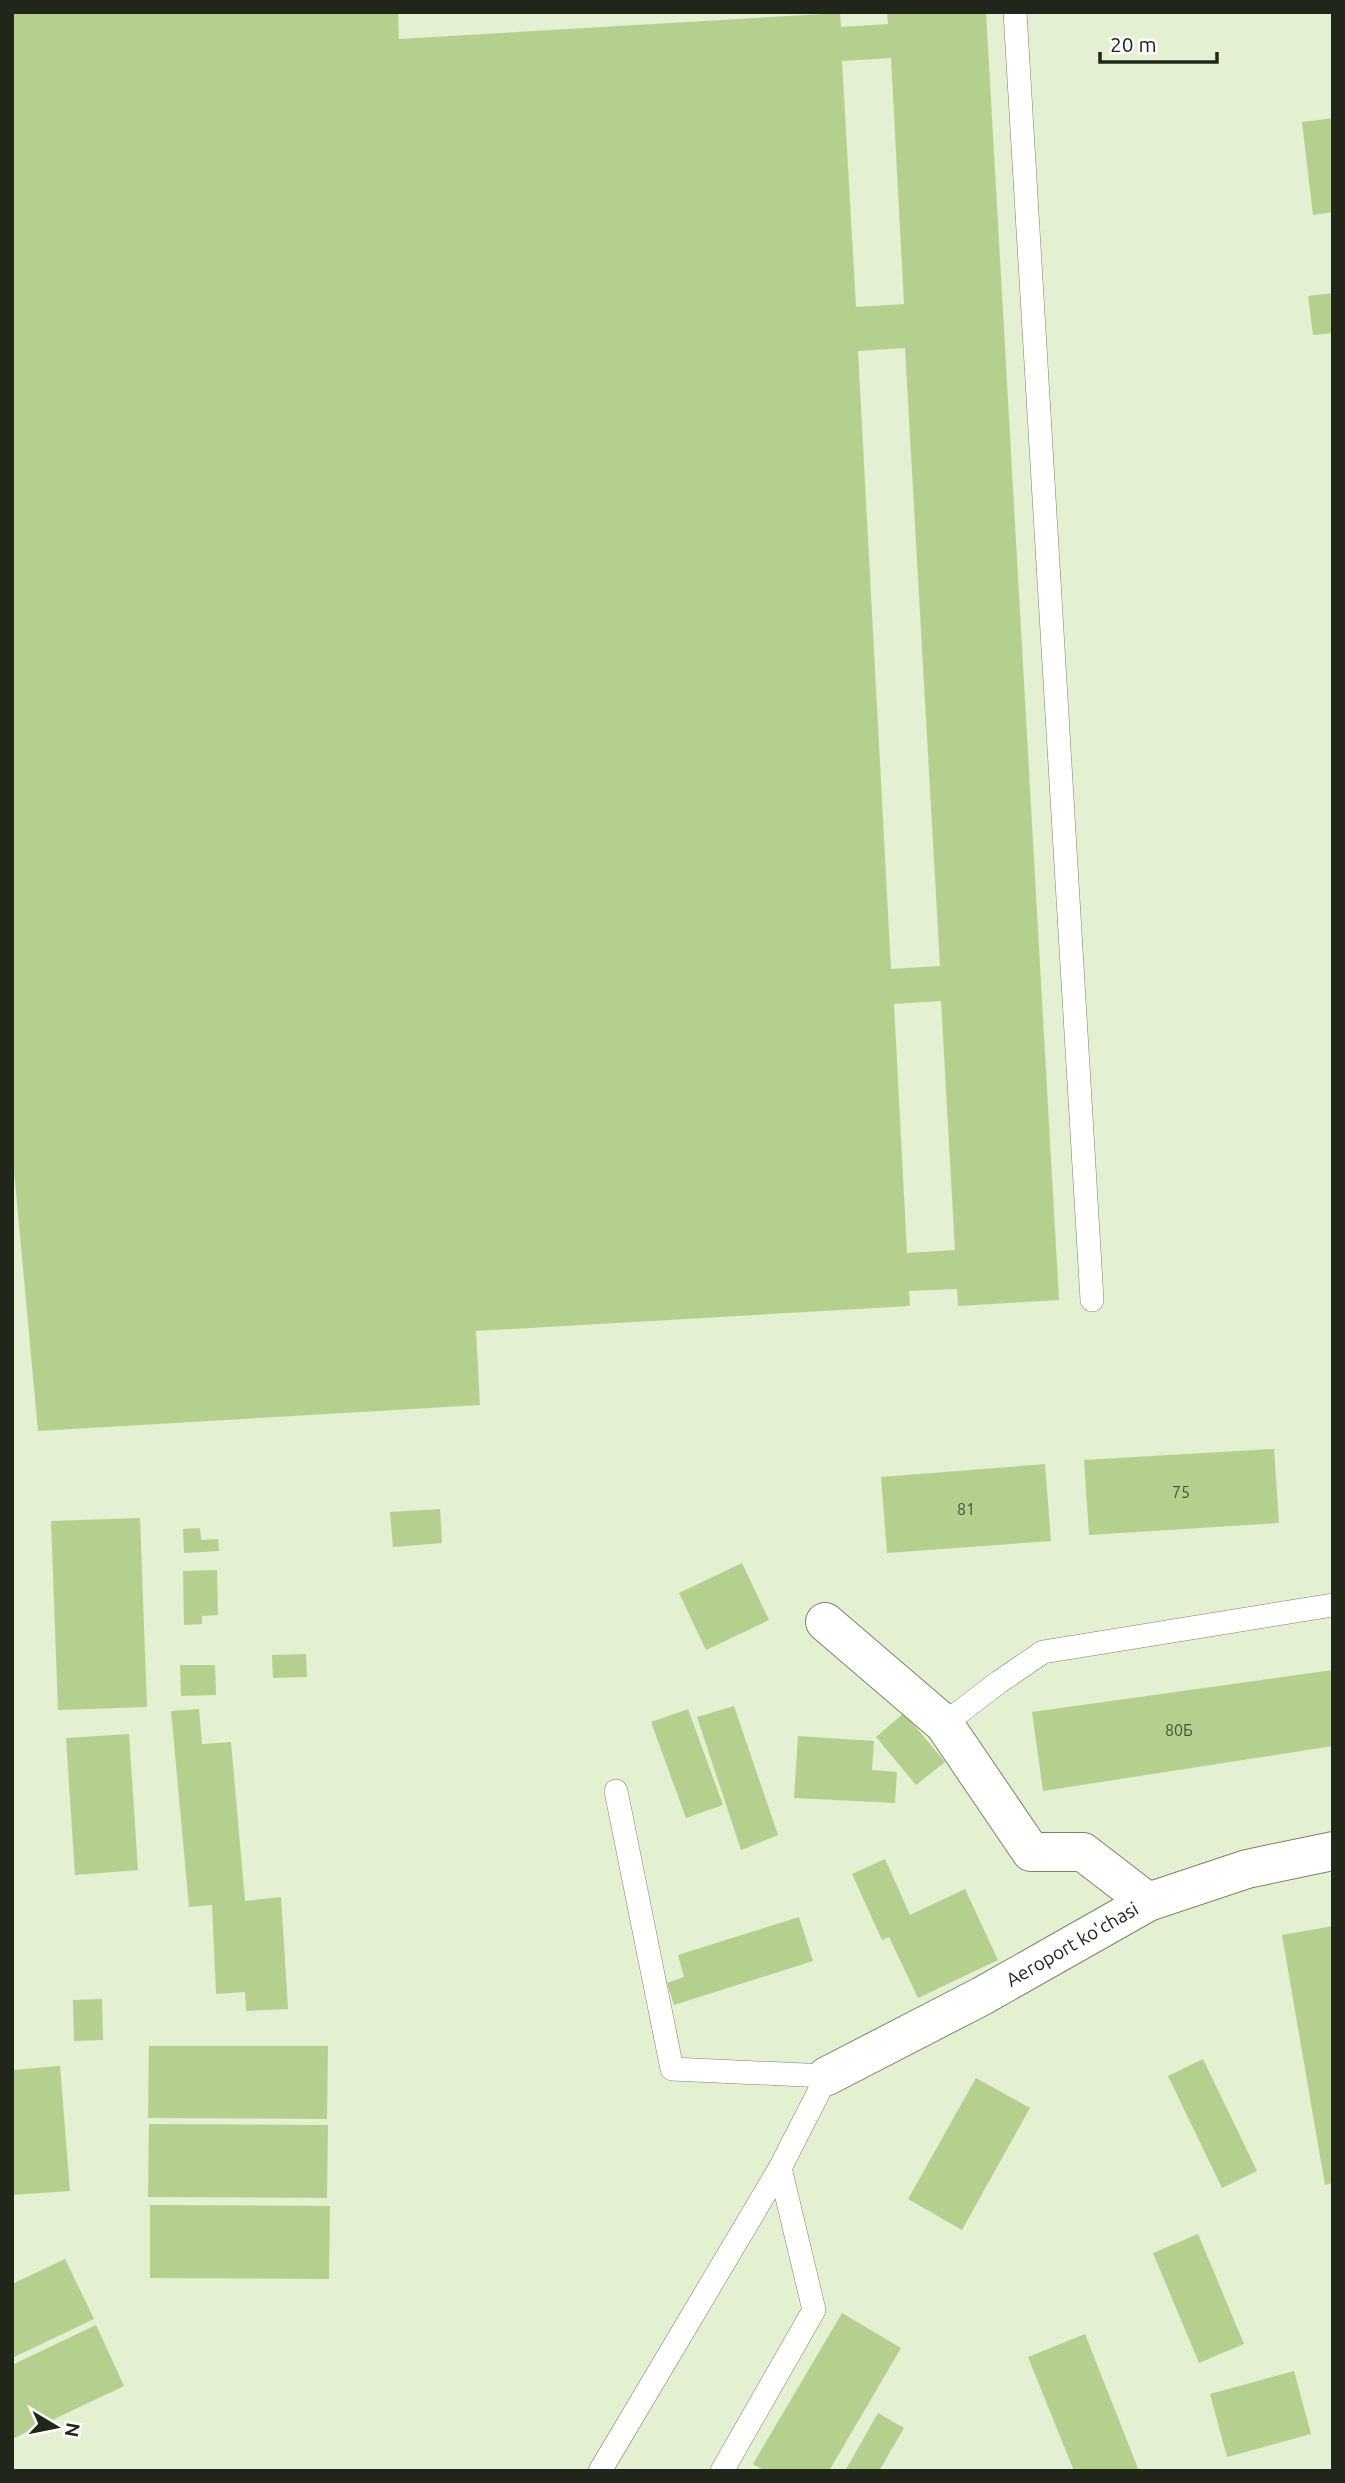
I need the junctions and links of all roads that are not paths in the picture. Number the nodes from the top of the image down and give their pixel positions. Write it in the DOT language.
graph roads {
  1 [pos="1015,12"];
  2 [pos="1092,1300"];
  3 [pos="1333,1605"];
  4 [pos="825,1622"];
  5 [pos="944,1724"];
  6 [pos="615,1791"];
  7 [pos="1333,1851"];
  8 [pos="1148,1902"];
  9 [pos="827,2077"];
  10 [pos="780,2168"];
  11 [pos="600,2471"];
  12 [pos="722,2471"];
  1 -- 2 [label="lane"];
  3 -- 5 [label="lane"];
  4 -- 5 [label="street"];
  5 -- 8 [label="street"];
  6 -- 9 [label="lane"];
  7 -- 8 [label="street, Aeroport ko'chasi"];
  8 -- 9 [label="street, Aeroport ko'chasi"];
  9 -- 10 [label="lane"];
  10 -- 11 [label="lane"];
  10 -- 12 [label="lane"];
}
